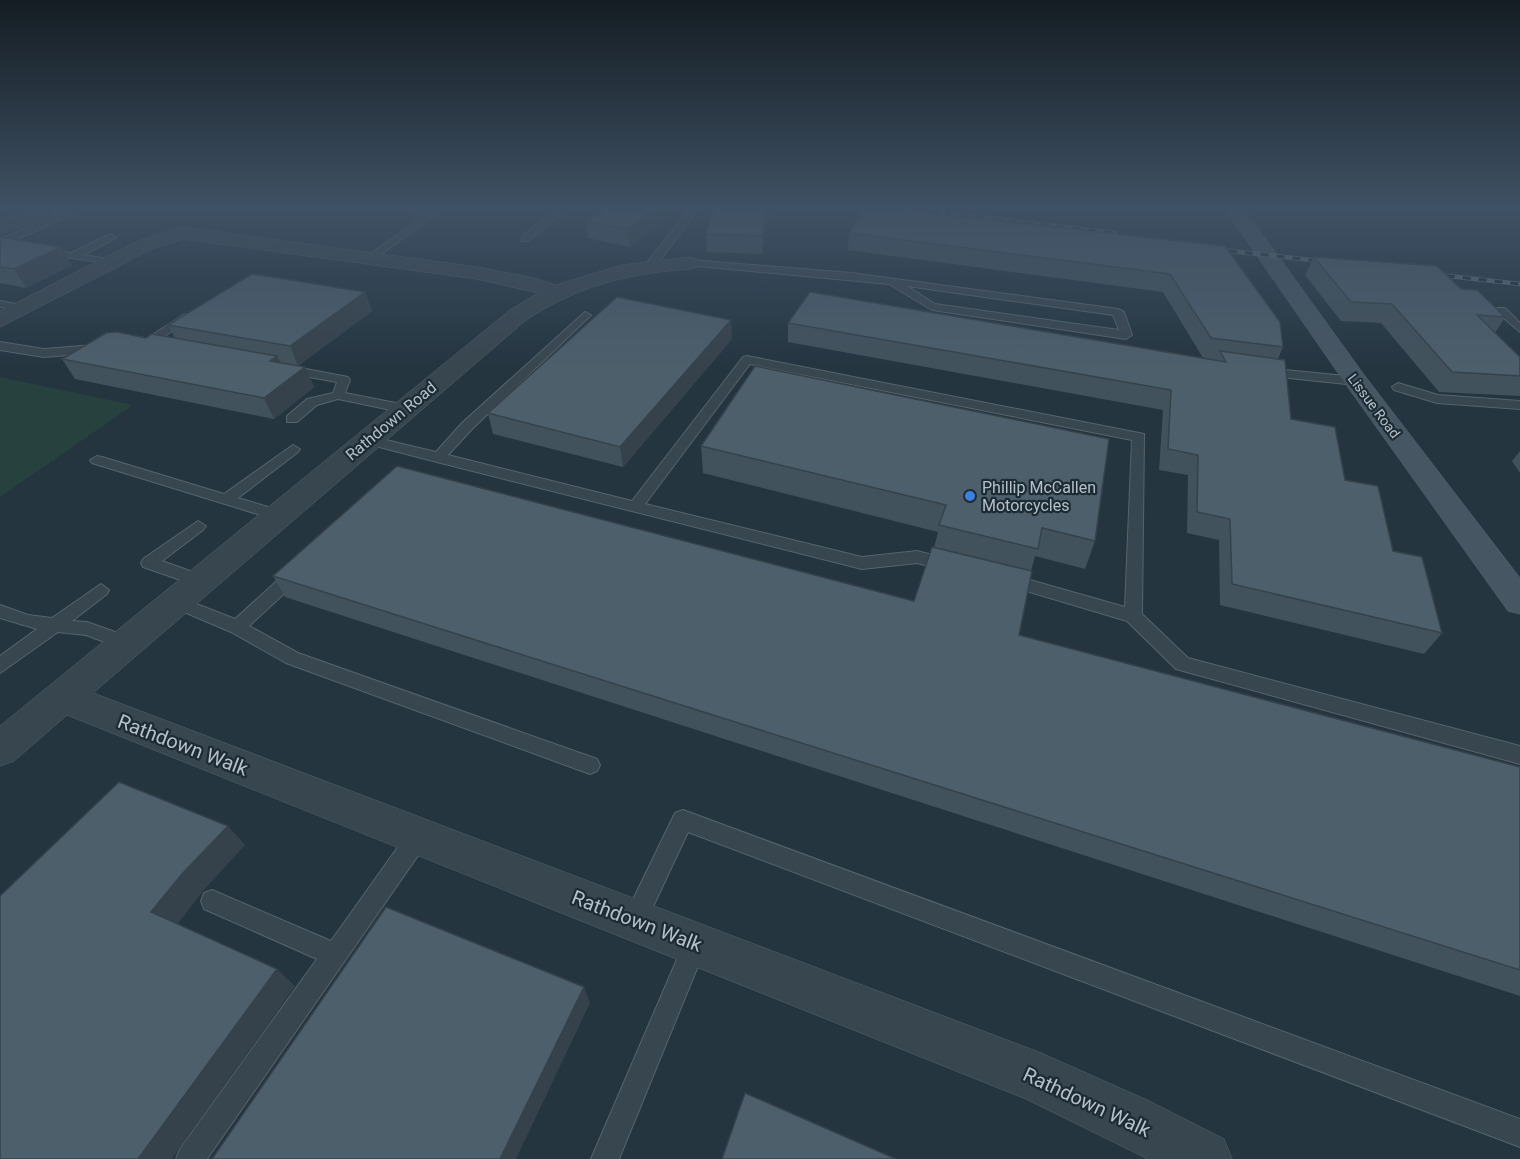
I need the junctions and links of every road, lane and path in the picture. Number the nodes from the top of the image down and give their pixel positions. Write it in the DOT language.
graph roads {
  1 [pos="99,260"];
  2 [pos="115,260"];
  3 [pos="386,260"];
  4 [pos="655,260"];
  5 [pos="1270,260"];
  6 [pos="111,262"];
  7 [pos="690,263"];
  8 [pos="650,266"];
  9 [pos="892,281"];
  10 [pos="554,292"];
  11 [pos="0,304"];
  12 [pos="22,308"];
  13 [pos="201,308"];
  14 [pos="1501,310"];
  15 [pos="585,315"];
  16 [pos="0,320"];
  17 [pos="1520,329"];
  18 [pos="127,344"];
  19 [pos="144,344"];
  20 [pos="0,346"];
  21 [pos="108,347"];
  22 [pos="168,348"];
  23 [pos="274,367"];
  24 [pos="1252,370"];
  25 [pos="1356,381"];
  26 [pos="1398,387"];
  27 [pos="338,395"];
  28 [pos="1520,405"];
  29 [pos="406,409"];
  30 [pos="292,418"];
  31 [pos="369,440"];
  32 [pos="293,449"];
  33 [pos="438,458"];
  34 [pos="97,460"];
  35 [pos="226,500"];
  36 [pos="636,506"];
  37 [pos="280,516"];
  38 [pos="198,526"];
  39 [pos="308,562"];
  40 [pos="961,568"];
  41 [pos="994,576"];
  42 [pos="201,581"];
  43 [pos="101,590"];
  44 [pos="176,602"];
  45 [pos="1520,602"];
  46 [pos="0,611"];
  47 [pos="1133,616"];
  48 [pos="55,625"];
  49 [pos="237,627"];
  50 [pos="126,644"];
  51 [pos="0,666"];
  52 [pos="63,697"];
  53 [pos="0,749"];
  54 [pos="1520,755"];
  55 [pos="590,765"];
  56 [pos="418,837"];
  57 [pos="212,901"];
  58 [pos="634,920"];
  59 [pos="695,943"];
  60 [pos="336,955"];
  61 [pos="1520,1133"];
  62 [pos="190,1159"];
  63 [pos="605,1159"];
  64 [pos="1204,1159"];
  1 -- 6 [label="lane"];
  2 -- 6 [label="street"];
  3 -- 10 [label="street"];
  4 -- 8 [label="lane"];
  5 -- 25 [label="street, Lissue Road"];
  6 -- 12 [label="street"];
  7 -- 8 [label="street, Rathdown Road"];
  7 -- 9 [label="lane, Rathdown Road"];
  8 -- 10 [label="street, Rathdown Road"];
  9 -- 9 [label="lane, Rathdown Road"];
  10 -- 29 [label="street, Rathdown Road"];
  11 -- 12 [label="lane"];
  12 -- 16 [label="street"];
  13 -- 19 [label="lane"];
  14 -- 17 [label="lane"];
  15 -- 33 [label="lane"];
  18 -- 19 [label="lane"];
  19 -- 22 [label="lane"];
  20 -- 21 [label="lane"];
  23 -- 27 [label="lane"];
  24 -- 25 [label="lane"];
  25 -- 45 [label="street, Lissue Road"];
  26 -- 28 [label="lane"];
  27 -- 29 [label="lane"];
  27 -- 30 [label="lane"];
  29 -- 31 [label="street, Rathdown Road"];
  31 -- 33 [label="lane"];
  31 -- 37 [label="street, Rathdown Road"];
  32 -- 35 [label="lane"];
  33 -- 36 [label="lane"];
  34 -- 35 [label="lane"];
  35 -- 37 [label="lane"];
  36 -- 40 [label="lane"];
  36 -- 47 [label="lane"];
  37 -- 42 [label="street, Rathdown Road"];
  38 -- 42 [label="lane"];
  39 -- 49 [label="lane"];
  41 -- 47 [label="lane"];
  42 -- 44 [label="street, Rathdown Road"];
  43 -- 48 [label="lane"];
  44 -- 49 [label="lane"];
  44 -- 50 [label="street, Rathdown Road"];
  46 -- 48 [label="lane"];
  47 -- 54 [label="lane"];
  48 -- 50 [label="lane"];
  48 -- 51 [label="lane"];
  49 -- 55 [label="lane"];
  50 -- 52 [label="street, Rathdown Road"];
  52 -- 53 [label="street, Rathdown Road"];
  52 -- 56 [label="street, Rathdown Walk"];
  56 -- 58 [label="street, Rathdown Walk"];
  56 -- 60 [label="lane"];
  57 -- 60 [label="lane"];
  58 -- 59 [label="street, Rathdown Walk"];
  58 -- 61 [label="lane"];
  59 -- 63 [label="lane"];
  59 -- 64 [label="street, Rathdown Walk"];
  60 -- 62 [label="lane"];
}
